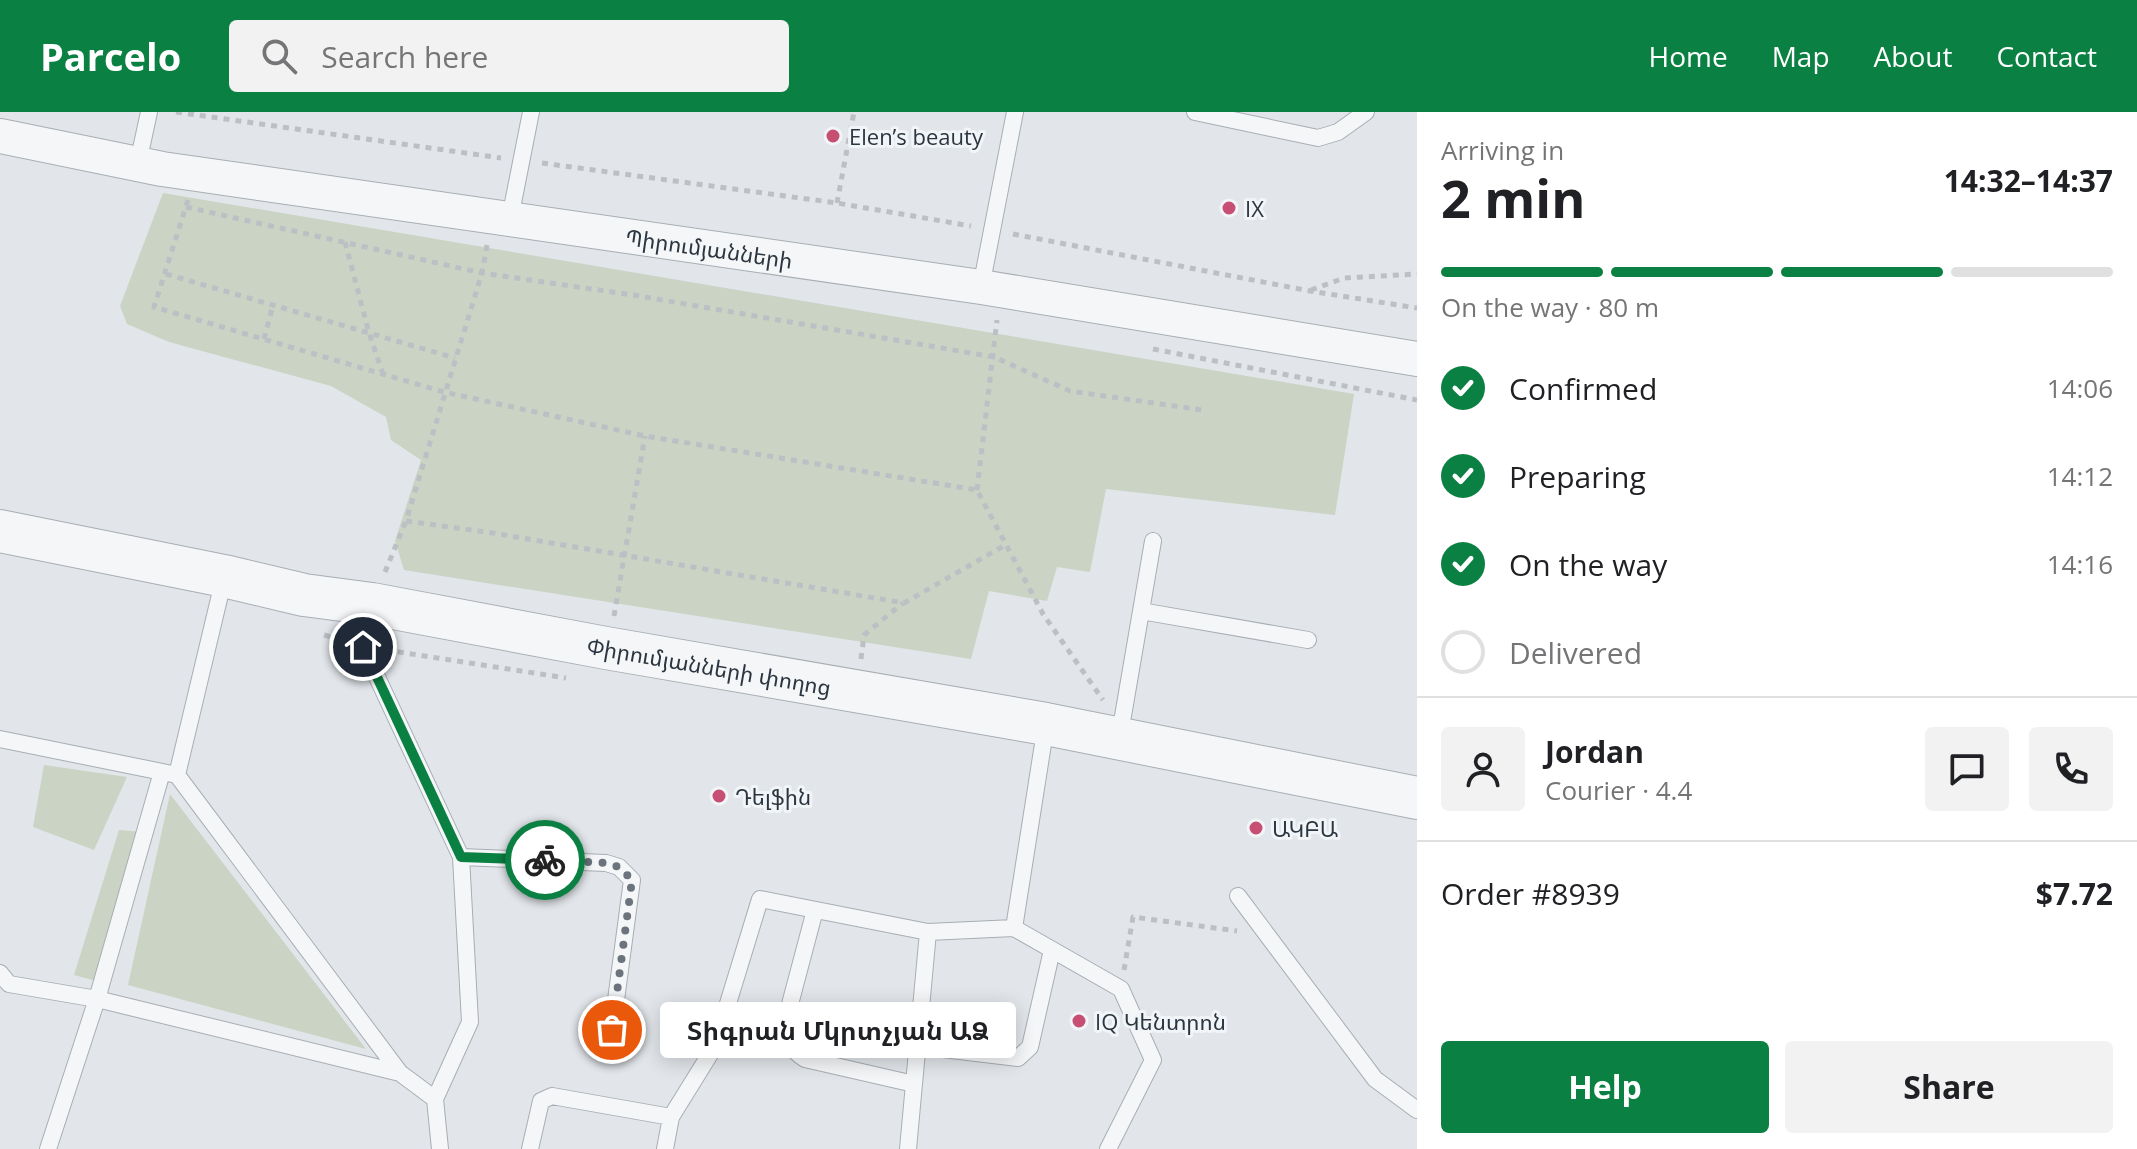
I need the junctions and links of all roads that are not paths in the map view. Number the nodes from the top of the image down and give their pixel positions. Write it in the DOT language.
graph roads {
  1 [pos="149,112"];
  2 [pos="531,112"];
  3 [pos="1015,112"];
  4 [pos="1195,112"];
  5 [pos="1366,112"];
  6 [pos="0,136"];
  7 [pos="138,163"];
  8 [pos="500,226"];
  9 [pos="981,287"];
  10 [pos="1417,359"];
  11 [pos="0,531"];
  12 [pos="1153,541"];
  13 [pos="224,576"];
  14 [pos="372,604"];
  15 [pos="1141,611"];
  16 [pos="1308,640"];
  17 [pos="1110,720"];
  18 [pos="1046,724"];
  19 [pos="0,739"];
  20 [pos="170,773"];
  21 [pos="1417,798"];
  22 [pos="461,857"];
  23 [pos="1238,896"];
  24 [pos="815,910"];
  25 [pos="1014,928"];
  26 [pos="928,932"];
  27 [pos="1052,950"];
  28 [pos="0,973"];
  29 [pos="97,999"];
  30 [pos="612,1030"];
  31 [pos="918,1046"];
  32 [pos="400,1073"];
  33 [pos="914,1084"];
  34 [pos="435,1099"];
  35 [pos="1417,1110"];
  36 [pos="671,1117"];
  37 [pos="48,1149"];
  38 [pos="440,1149"];
  39 [pos="530,1149"];
  40 [pos="665,1149"];
  41 [pos="908,1149"];
  42 [pos="1108,1149"];
  1 -- 7 [label="lane"];
  2 -- 8 [label="lane"];
  3 -- 9 [label="lane"];
  4 -- 5 [label="lane"];
  6 -- 7 [label="street, Պիրումյանների"];
  7 -- 8 [label="street, Պիրումյանների"];
  8 -- 9 [label="street, Պիրումյանների"];
  9 -- 10 [label="street, Պիրումյանների"];
  11 -- 13 [label="street, Փիրումյանների փողոց"];
  12 -- 15 [label="lane"];
  13 -- 14 [label="street, Փիրումյանների փողոց"];
  13 -- 20 [label="lane"];
  14 -- 18 [label="street, Փիրումյանների փողոց"];
  14 -- 22 [label="lane"];
  15 -- 16 [label="lane"];
  15 -- 17 [label="lane"];
  17 -- 18 [label="street, Փիրումյանների փողոց"];
  17 -- 21 [label="street, Փիրումյանների փողոց"];
  18 -- 25 [label="lane"];
  19 -- 20 [label="lane"];
  20 -- 29 [label="lane"];
  20 -- 32 [label="lane"];
  22 -- 30 [label="lane"];
  22 -- 34 [label="lane"];
  23 -- 35 [label="lane"];
  24 -- 26 [label="lane"];
  24 -- 33 [label="lane"];
  24 -- 36 [label="lane"];
  25 -- 26 [label="lane"];
  25 -- 27 [label="lane"];
  26 -- 31 [label="lane"];
  27 -- 31 [label="lane"];
  27 -- 42 [label="lane"];
  28 -- 29 [label="lane"];
  29 -- 32 [label="lane"];
  29 -- 37 [label="lane"];
  31 -- 33 [label="lane"];
  32 -- 34 [label="lane"];
  33 -- 41 [label="lane"];
  34 -- 38 [label="lane"];
  36 -- 39 [label="lane"];
  36 -- 40 [label="lane"];
}
